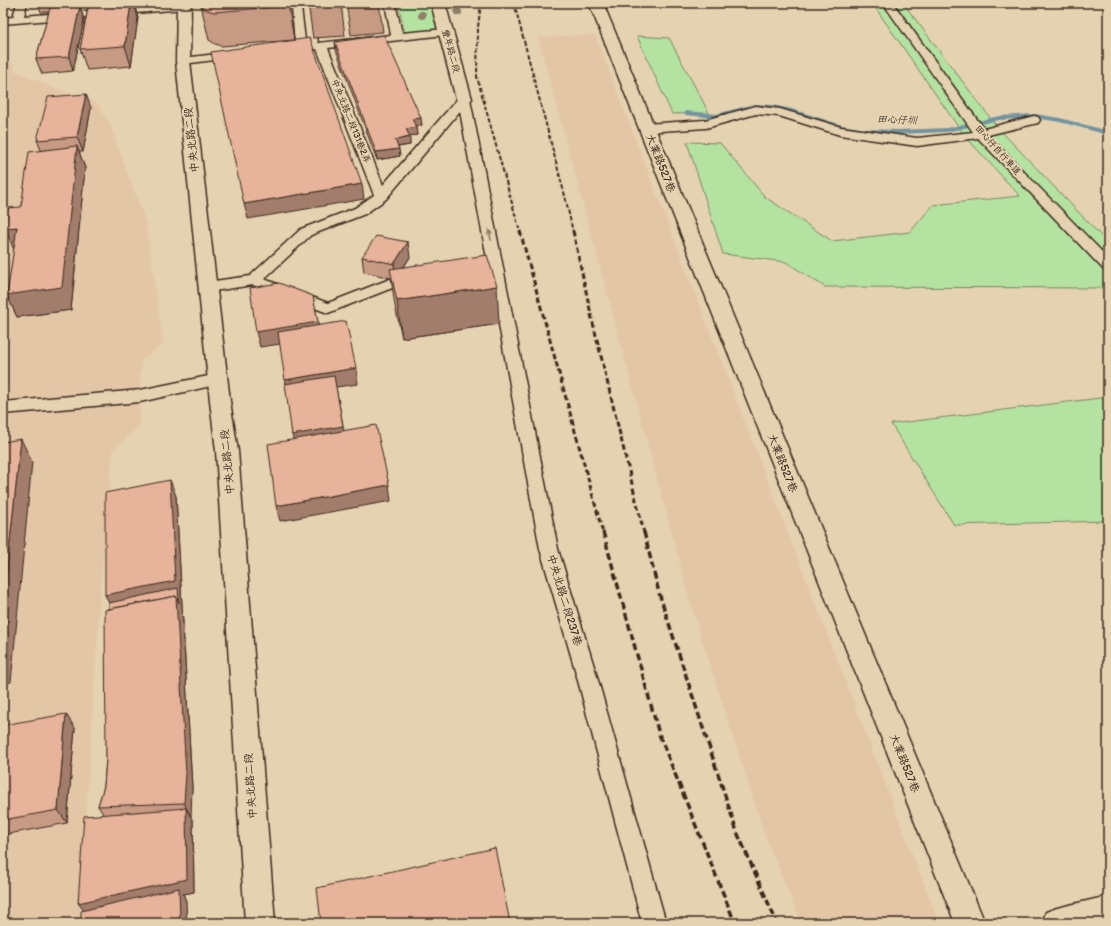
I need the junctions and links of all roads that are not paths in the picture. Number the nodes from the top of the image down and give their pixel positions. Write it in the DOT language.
graph roads {
  1 [pos="22,3"];
  2 [pos="307,3"];
  3 [pos="390,3"];
  4 [pos="438,3"];
  5 [pos="596,3"];
  6 [pos="888,3"];
  7 [pos="184,5"];
  8 [pos="18,19"];
  9 [pos="3,20"];
  10 [pos="445,32"];
  11 [pos="397,38"];
  12 [pos="318,46"];
  13 [pos="275,51"];
  14 [pos="245,54"];
  15 [pos="183,61"];
  16 [pos="464,99"];
  17 [pos="1034,120"];
  18 [pos="646,128"];
  19 [pos="981,133"];
  20 [pos="381,196"];
  21 [pos="1108,266"];
  22 [pos="426,270"];
  23 [pos="254,280"];
  24 [pos="207,287"];
  25 [pos="218,379"];
  26 [pos="3,408"];
  27 [pos="1108,911"];
  28 [pos="260,923"];
  29 [pos="654,923"];
  30 [pos="970,923"];
  31 [pos="1058,923"];
  1 -- 8 [label="lane"];
  2 -- 12 [label="lane, 中央北路二段131巷2弄"];
  3 -- 11 [label="lane"];
  4 -- 10 [label="street, 豐年路二段"];
  5 -- 18 [label="street, 大業路527巷"];
  6 -- 19 [label="lane, 田心仔自行車道"];
  7 -- 8 [label="lane"];
  7 -- 15 [label="street, 中央北路二段"];
  8 -- 9 [label="lane"];
  10 -- 11 [label="lane"];
  10 -- 16 [label="street, 豐年路二段"];
  11 -- 12 [label="lane"];
  12 -- 13 [label="lane"];
  12 -- 20 [label="lane, 中央北路二段131巷2弄"];
  14 -- 15 [label="lane"];
  15 -- 24 [label="street, 中央北路二段"];
  16 -- 20 [label="lane"];
  29 -- 16 [label="lane, 中央北路二段237巷, one-way"];
  17 -- 19 [label="lane"];
  18 -- 19 [label="lane"];
  18 -- 30 [label="street, 大業路527巷"];
  19 -- 21 [label="lane, 田心仔自行車道"];
  20 -- 23 [label="lane"];
  22 -- 23 [label="lane"];
  23 -- 24 [label="lane"];
  24 -- 25 [label="street, 中央北路二段"];
  25 -- 26 [label="lane"];
  25 -- 28 [label="street, 中央北路二段"];
  27 -- 31 [label="street"];
}
